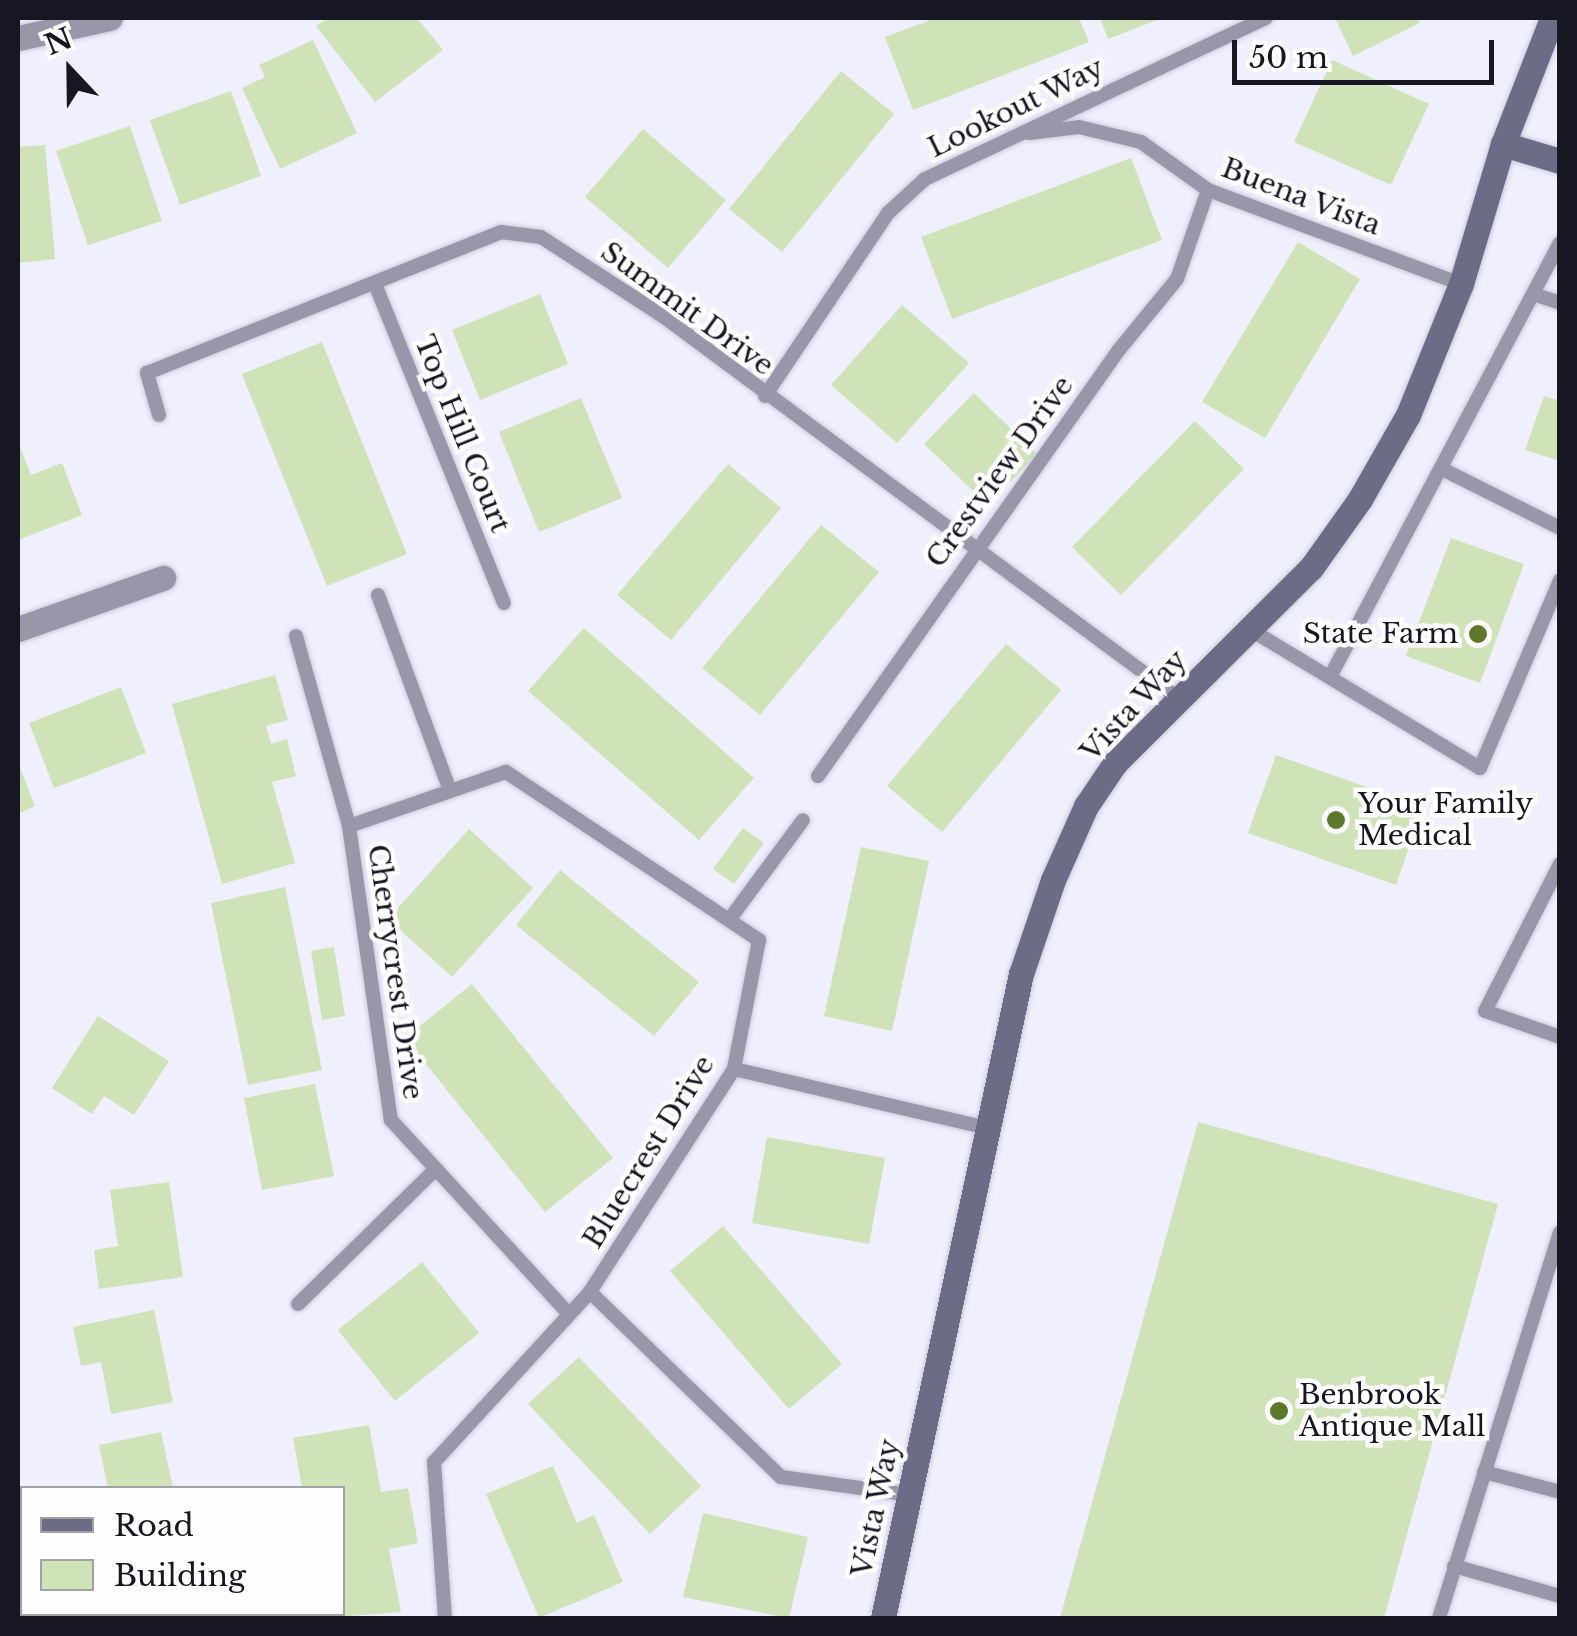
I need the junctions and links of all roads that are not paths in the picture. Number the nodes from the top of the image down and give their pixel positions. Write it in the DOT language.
graph roads {
  1 [pos="110,18"];
  2 [pos="1266,18"];
  3 [pos="1552,18"];
  4 [pos="18,38"];
  5 [pos="1014,135"];
  6 [pos="1504,144"];
  7 [pos="1560,160"];
  8 [pos="1208,190"];
  9 [pos="1560,243"];
  10 [pos="375,284"];
  11 [pos="1461,284"];
  12 [pos="1536,295"];
  13 [pos="1560,303"];
  14 [pos="764,396"];
  15 [pos="159,415"];
  16 [pos="1442,469"];
  17 [pos="1560,528"];
  18 [pos="977,546"];
  19 [pos="162,578"];
  20 [pos="1560,580"];
  21 [pos="378,595"];
  22 [pos="504,603"];
  23 [pos="18,629"];
  24 [pos="1251,630"];
  25 [pos="296,636"];
  26 [pos="1330,677"];
  27 [pos="1178,698"];
  28 [pos="818,776"];
  29 [pos="450,791"];
  30 [pos="803,820"];
  31 [pos="348,826"];
  32 [pos="1560,864"];
  33 [pos="730,920"];
  34 [pos="1560,1037"];
  35 [pos="734,1070"];
  36 [pos="988,1128"];
  37 [pos="436,1169"];
  38 [pos="1560,1233"];
  39 [pos="590,1292"];
  40 [pos="298,1304"];
  41 [pos="569,1314"];
  42 [pos="1484,1472"];
  43 [pos="1560,1492"];
  44 [pos="910,1496"];
  45 [pos="1454,1566"];
  46 [pos="1560,1596"];
  47 [pos="444,1618"];
  48 [pos="883,1618"];
  49 [pos="1439,1618"];
  1 -- 4 [label="street"];
  2 -- 5 [label="lane, Lookout Way"];
  3 -- 6 [label="street, Vista Way"];
  5 -- 8 [label="lane, Buena Vista"];
  5 -- 14 [label="lane, Lookout Way"];
  6 -- 7 [label="street"];
  6 -- 11 [label="street, Vista Way"];
  8 -- 11 [label="lane, Buena Vista"];
  8 -- 18 [label="lane, Crestview Drive"];
  9 -- 12 [label="lane"];
  10 -- 14 [label="lane, Summit Drive"];
  10 -- 15 [label="lane, Summit Drive"];
  10 -- 22 [label="lane, Top Hill Court"];
  11 -- 24 [label="street, Vista Way"];
  12 -- 13 [label="lane"];
  12 -- 16 [label="lane"];
  14 -- 18 [label="lane, Summit Drive"];
  16 -- 17 [label="lane"];
  16 -- 26 [label="lane"];
  18 -- 27 [label="lane, Summit Drive"];
  18 -- 28 [label="lane, Crestview Drive"];
  19 -- 23 [label="street"];
  20 -- 26 [label="lane"];
  21 -- 29 [label="lane"];
  24 -- 26 [label="lane"];
  24 -- 27 [label="street, Vista Way"];
  25 -- 31 [label="lane, Cherrycrest Drive"];
  27 -- 36 [label="street, Vista Way"];
  29 -- 31 [label="lane, Bluecrest Drive"];
  29 -- 33 [label="lane, Bluecrest Drive"];
  30 -- 33 [label="lane"];
  31 -- 37 [label="lane, Cherrycrest Drive"];
  32 -- 34 [label="lane"];
  33 -- 35 [label="lane, Bluecrest Drive"];
  35 -- 36 [label="lane"];
  35 -- 39 [label="lane, Bluecrest Drive"];
  36 -- 44 [label="street, Vista Way"];
  37 -- 40 [label="lane"];
  37 -- 41 [label="lane, Cherrycrest Drive"];
  38 -- 42 [label="lane"];
  39 -- 41 [label="lane, Bluecrest Drive"];
  39 -- 44 [label="lane"];
  41 -- 47 [label="lane, Bluecrest Drive"];
  42 -- 43 [label="lane"];
  42 -- 45 [label="lane"];
  44 -- 48 [label="street, Vista Way"];
  45 -- 46 [label="lane"];
  45 -- 49 [label="lane"];
}
